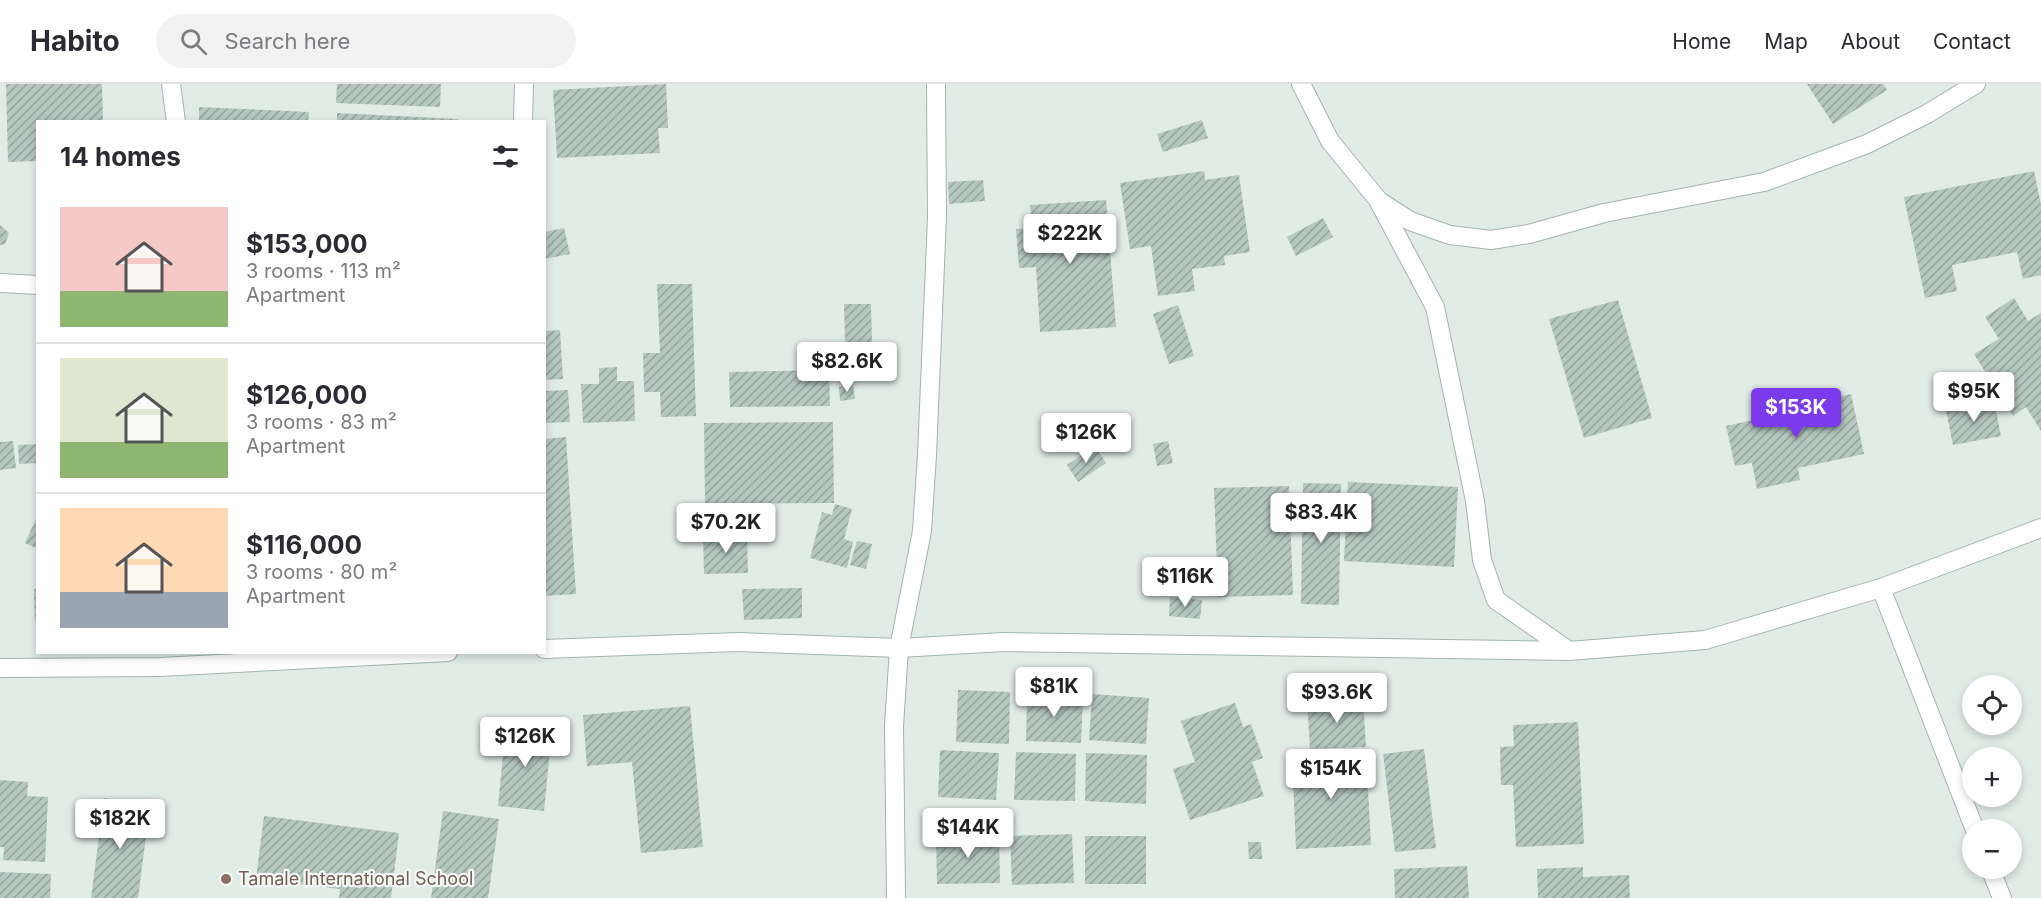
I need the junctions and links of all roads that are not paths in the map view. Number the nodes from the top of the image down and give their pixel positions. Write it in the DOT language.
graph roads {
  1 [pos="171,84"];
  2 [pos="524,84"];
  3 [pos="936,84"];
  4 [pos="1301,84"];
  5 [pos="1976,84"];
  6 [pos="176,120"];
  7 [pos="523,120"];
  8 [pos="1379,201"];
  9 [pos="0,282"];
  10 [pos="36,285"];
  11 [pos="2041,528"];
  12 [pos="1881,588"];
  13 [pos="899,648"];
  14 [pos="546,649"];
  15 [pos="1569,651"];
  16 [pos="366,654"];
  17 [pos="160,659"];
  18 [pos="0,668"];
  19 [pos="1971,819"];
  20 [pos="1994,879"];
  21 [pos="896,898"];
  22 [pos="2002,898"];
  1 -- 6 [label="street"];
  2 -- 7 [label="street"];
  3 -- 13 [label="street"];
  4 -- 8 [label="street"];
  5 -- 8 [label="street"];
  8 -- 15 [label="street"];
  9 -- 10 [label="street"];
  11 -- 12 [label="street"];
  12 -- 15 [label="street"];
  12 -- 19 [label="street"];
  13 -- 14 [label="street"];
  13 -- 15 [label="street"];
  13 -- 21 [label="street"];
  16 -- 17 [label="street"];
  17 -- 18 [label="street"];
  20 -- 22 [label="street"];
}
